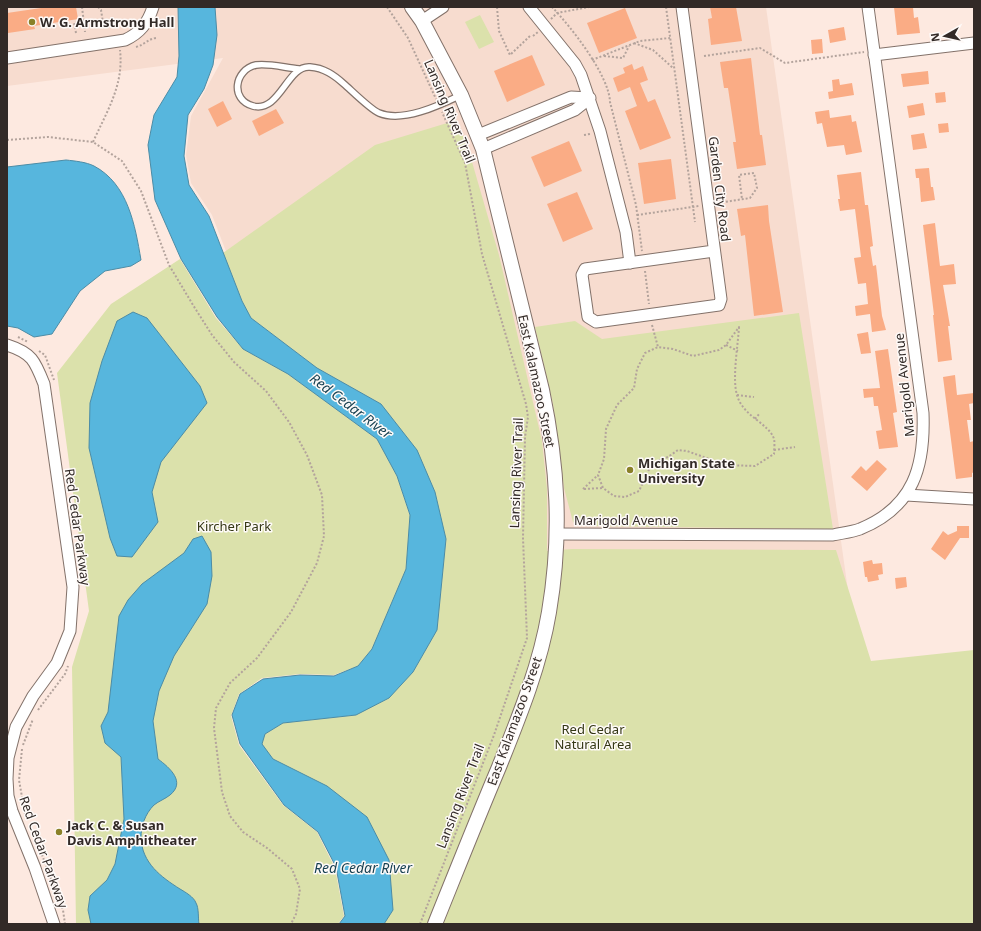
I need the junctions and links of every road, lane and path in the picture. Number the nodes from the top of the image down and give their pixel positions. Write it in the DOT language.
graph roads {
  1 [pos="82,7"];
  2 [pos="98,7"];
  3 [pos="153,7"];
  4 [pos="387,7"];
  5 [pos="412,7"];
  6 [pos="443,7"];
  7 [pos="497,7"];
  8 [pos="529,7"];
  9 [pos="589,7"];
  10 [pos="666,7"];
  11 [pos="682,7"];
  12 [pos="868,7"];
  13 [pos="557,13"];
  14 [pos="84,21"];
  15 [pos="422,21"];
  16 [pos="104,29"];
  17 [pos="85,32"];
  18 [pos="76,33"];
  19 [pos="531,34"];
  20 [pos="670,38"];
  21 [pos="634,43"];
  22 [pos="974,43"];
  23 [pos="629,45"];
  24 [pos="119,46"];
  25 [pos="874,53"];
  26 [pos="603,55"];
  27 [pos="704,56"];
  28 [pos="7,58"];
  29 [pos="592,60"];
  30 [pos="299,69"];
  31 [pos="674,69"];
  32 [pos="462,95"];
  33 [pos="590,98"];
  34 [pos="438,105"];
  35 [pos="478,135"];
  36 [pos="7,140"];
  37 [pos="93,142"];
  38 [pos="483,149"];
  39 [pos="695,222"];
  40 [pos="714,251"];
  41 [pos="630,263"];
  42 [pos="10,340"];
  43 [pos="30,343"];
  44 [pos="726,345"];
  45 [pos="35,347"];
  46 [pos="738,351"];
  47 [pos="54,383"];
  48 [pos="736,395"];
  49 [pos="754,397"];
  50 [pos="760,413"];
  51 [pos="755,419"];
  52 [pos="795,447"];
  53 [pos="774,450"];
  54 [pos="598,475"];
  55 [pos="603,488"];
  56 [pos="906,495"];
  57 [pos="974,500"];
  58 [pos="557,534"];
  59 [pos="70,661"];
  60 [pos="27,821"];
  61 [pos="37,842"];
  62 [pos="54,924"];
  63 [pos="66,924"];
  64 [pos="290,924"];
  65 [pos="420,924"];
  66 [pos="435,924"];
  1 -- 14 [label="path"];
  2 -- 16 [label="path"];
  3 -- 28 [label="street"];
  4 -- 34 [label="path, Lansing River Trail"];
  5 -- 15 [label="street, East Kalamazoo Street"];
  6 -- 15 [label="street"];
  7 -- 19 [label="path"];
  8 -- 33 [label="street"];
  9 -- 13 [label="path"];
  10 -- 20 [label="path"];
  11 -- 40 [label="street, Garden City Road"];
  12 -- 25 [label="street, Marigold Avenue"];
  14 -- 17 [label="path"];
  14 -- 18 [label="path"];
  15 -- 32 [label="street, East Kalamazoo Street"];
  20 -- 21 [label="path"];
  20 -- 31 [label="path"];
  21 -- 23 [label="path"];
  21 -- 31 [label="path"];
  22 -- 25 [label="street"];
  23 -- 26 [label="path"];
  23 -- 26 [label="path"];
  24 -- 37 [label="path"];
  25 -- 27 [label="path"];
  25 -- 56 [label="street, Marigold Avenue"];
  26 -- 29 [label="path"];
  30 -- 30 [label="lane"];
  30 -- 34 [label="lane"];
  31 -- 39 [label="path"];
  32 -- 34 [label="lane"];
  32 -- 35 [label="street, East Kalamazoo Street"];
  33 -- 35 [label="street"];
  33 -- 38 [label="street"];
  33 -- 41 [label="street"];
  34 -- 65 [label="path, Lansing River Trail"];
  35 -- 38 [label="street, East Kalamazoo Street"];
  36 -- 37 [label="path"];
  37 -- 64 [label="path"];
  38 -- 58 [label="street, East Kalamazoo Street"];
  40 -- 41 [label="street"];
  40 -- 41 [label="street, Garden City Road"];
  42 -- 43 [label="path"];
  42 -- 62 [label="street, Red Cedar Parkway"];
  44 -- 46 [label="path"];
  44 -- 46 [label="path"];
  44 -- 54 [label="path"];
  45 -- 47 [label="path"];
  46 -- 48 [label="path"];
  48 -- 49 [label="path"];
  48 -- 51 [label="path"];
  50 -- 51 [label="path"];
  51 -- 53 [label="path"];
  52 -- 53 [label="path"];
  53 -- 55 [label="path"];
  54 -- 55 [label="path"];
  54 -- 55 [label="path"];
  56 -- 57 [label="street"];
  56 -- 58 [label="street, Marigold Avenue"];
  58 -- 66 [label="street, East Kalamazoo Street"];
  59 -- 60 [label="path"];
  61 -- 63 [label="path"];
}
